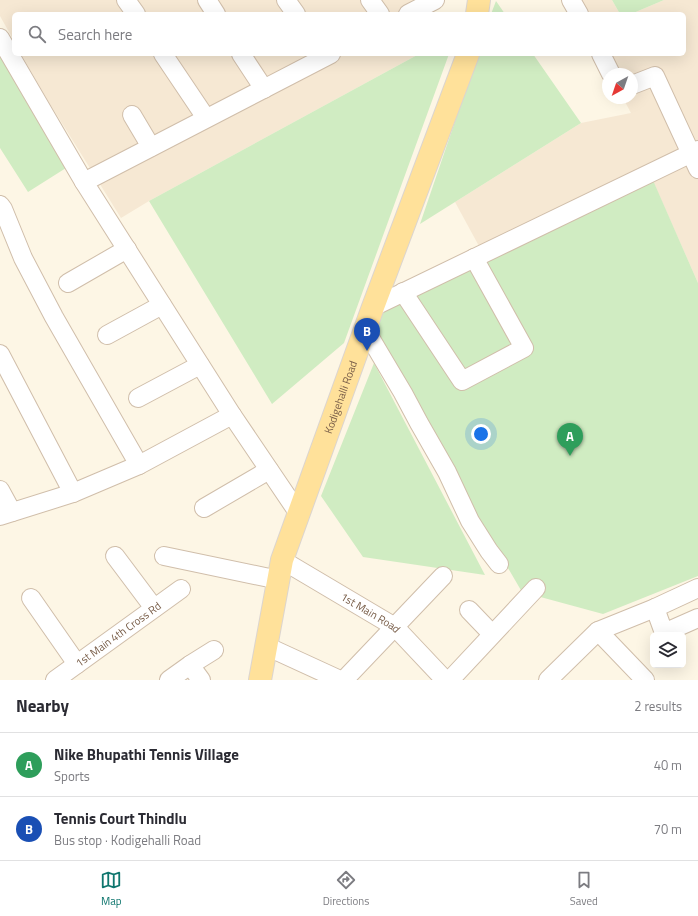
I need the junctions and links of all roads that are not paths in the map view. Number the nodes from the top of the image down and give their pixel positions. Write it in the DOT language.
graph roads {
  1 [pos="126,0"];
  2 [pos="207,0"];
  3 [pos="286,0"];
  4 [pos="370,0"];
  5 [pos="435,0"];
  6 [pos="479,0"];
  7 [pos="571,0"];
  8 [pos="135,12"];
  9 [pos="215,12"];
  10 [pos="295,12"];
  11 [pos="379,12"];
  12 [pos="412,12"];
  13 [pos="477,12"];
  14 [pos="578,12"];
  15 [pos="0,38"];
  16 [pos="163,56"];
  17 [pos="243,56"];
  18 [pos="324,56"];
  19 [pos="467,56"];
  20 [pos="601,56"];
  21 [pos="608,68"];
  22 [pos="638,83"];
  23 [pos="264,89"];
  24 [pos="132,115"];
  25 [pos="206,118"];
  26 [pos="151,147"];
  27 [pos="696,158"];
  28 [pos="84,182"];
  29 [pos="0,205"];
  30 [pos="127,249"];
  31 [pos="474,258"];
  32 [pos="68,283"];
  33 [pos="403,292"];
  34 [pos="162,306"];
  35 [pos="373,306"];
  36 [pos="365,329"];
  37 [pos="107,335"];
  38 [pos="0,354"];
  39 [pos="200,366"];
  40 [pos="138,398"];
  41 [pos="232,415"];
  42 [pos="139,465"];
  43 [pos="269,470"];
  44 [pos="0,490"];
  45 [pos="72,493"];
  46 [pos="204,508"];
  47 [pos="6,514"];
  48 [pos="299,514"];
  49 [pos="115,556"];
  50 [pos="164,556"];
  51 [pos="499,564"];
  52 [pos="280,570"];
  53 [pos="443,576"];
  54 [pos="536,588"];
  55 [pos="698,588"];
  56 [pos="181,589"];
  57 [pos="31,598"];
  58 [pos="154,608"];
  59 [pos="655,608"];
  60 [pos="469,610"];
  61 [pos="698,618"];
  62 [pos="395,627"];
  63 [pos="598,631"];
  64 [pos="492,634"];
  65 [pos="266,646"];
  66 [pos="214,650"];
  67 [pos="77,664"];
  68 [pos="190,665"];
  69 [pos="552,679"];
  70 [pos="54,680"];
  71 [pos="169,680"];
  72 [pos="201,680"];
  73 [pos="260,680"];
  74 [pos="340,680"];
  75 [pos="344,680"];
  76 [pos="445,680"];
  77 [pos="450,680"];
  78 [pos="645,680"];
  1 -- 8 [label="street"];
  2 -- 9 [label="street"];
  3 -- 10 [label="street"];
  4 -- 11 [label="street"];
  5 -- 12 [label="street"];
  6 -- 13 [label="main road"];
  7 -- 14 [label="street"];
  15 -- 28 [label="street"];
  16 -- 25 [label="street"];
  17 -- 23 [label="street"];
  18 -- 23 [label="street"];
  19 -- 35 [label="main road, Kodigehalli Road"];
  20 -- 21 [label="street"];
  22 -- 27 [label="street"];
  23 -- 25 [label="street"];
  24 -- 26 [label="street"];
  25 -- 26 [label="street"];
  26 -- 28 [label="street"];
  27 -- 31 [label="street"];
  28 -- 30 [label="street"];
  29 -- 42 [label="street"];
  30 -- 32 [label="street"];
  30 -- 34 [label="street"];
  31 -- 33 [label="street"];
  31 -- 33 [label="street"];
  33 -- 35 [label="street"];
  34 -- 37 [label="street"];
  34 -- 39 [label="street"];
  35 -- 36 [label="main road, Kodigehalli Road"];
  36 -- 48 [label="main road, Kodigehalli Road"];
  36 -- 51 [label="street"];
  38 -- 45 [label="street"];
  39 -- 40 [label="street"];
  39 -- 41 [label="street"];
  41 -- 42 [label="street"];
  41 -- 43 [label="street"];
  42 -- 45 [label="street"];
  43 -- 46 [label="street"];
  43 -- 48 [label="street"];
  44 -- 47 [label="street"];
  45 -- 47 [label="street"];
  48 -- 52 [label="main road, Kodigehalli Road"];
  49 -- 58 [label="street"];
  50 -- 52 [label="street, 1st Main Road"];
  52 -- 62 [label="street, 1st Main Road"];
  52 -- 65 [label="main road, Kodigehalli Road"];
  53 -- 62 [label="street"];
  54 -- 64 [label="street"];
  55 -- 59 [label="street"];
  56 -- 58 [label="street, 1st Main 4th Cross Rd"];
  57 -- 67 [label="street"];
  58 -- 67 [label="street, 1st Main 4th Cross Rd"];
  59 -- 61 [label="street"];
  59 -- 63 [label="street"];
  60 -- 64 [label="street"];
  62 -- 75 [label="street"];
  62 -- 76 [label="street, 1st Main Road"];
  63 -- 69 [label="street"];
  63 -- 78 [label="street"];
  64 -- 77 [label="street"];
  65 -- 73 [label="main road, Kodigehalli Road"];
  65 -- 74 [label="street"];
  66 -- 68 [label="street"];
  67 -- 70 [label="street, 1st Main 4th Cross Rd"];
  68 -- 71 [label="street"];
  68 -- 72 [label="street"];
}
